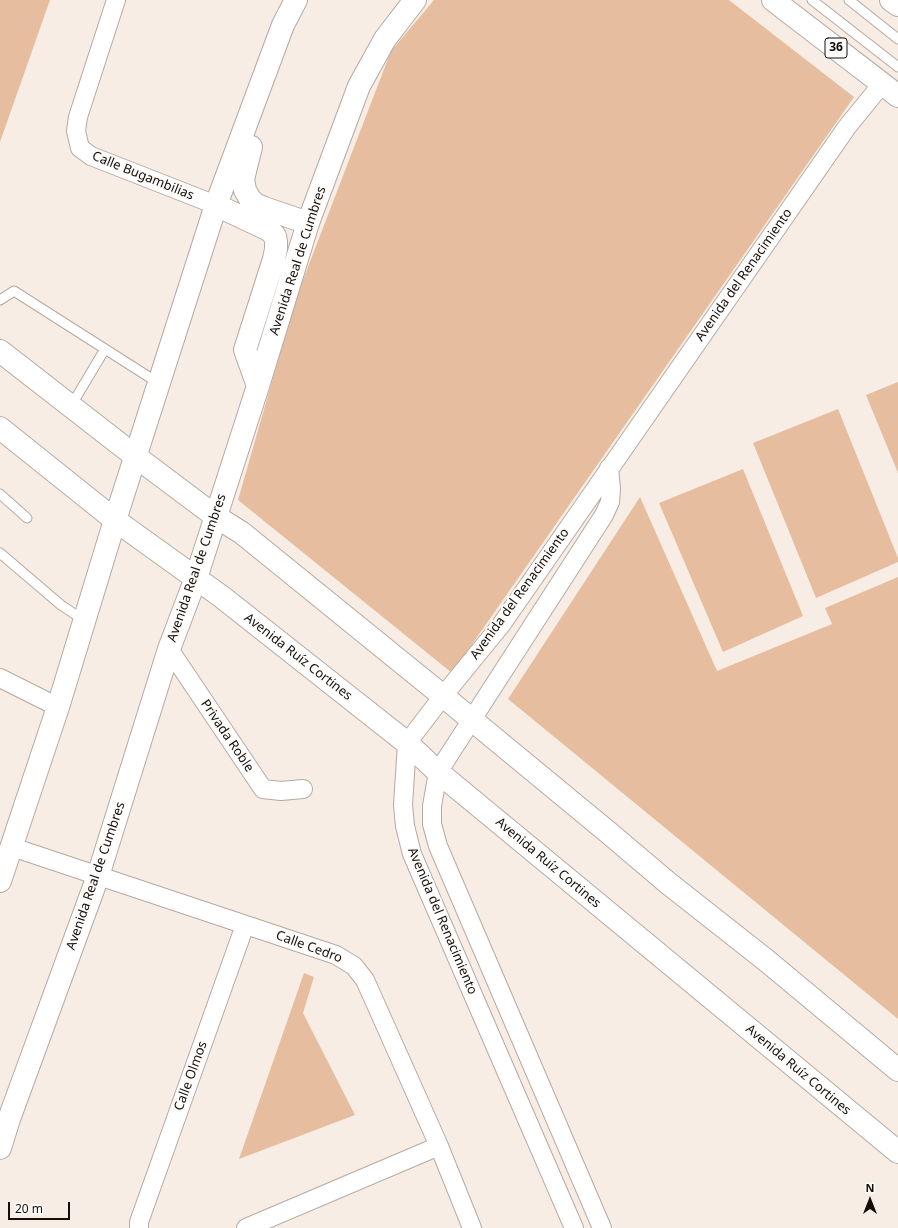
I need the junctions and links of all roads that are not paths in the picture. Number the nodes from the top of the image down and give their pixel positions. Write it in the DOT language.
graph roads {
  1 [pos="116,0"];
  2 [pos="296,0"];
  3 [pos="415,0"];
  4 [pos="773,0"];
  5 [pos="812,0"];
  6 [pos="849,0"];
  7 [pos="892,0"];
  8 [pos="898,5"];
  9 [pos="898,39"];
  10 [pos="898,67"];
  11 [pos="261,80"];
  12 [pos="890,90"];
  13 [pos="216,205"];
  14 [pos="308,223"];
  15 [pos="0,300"];
  16 [pos="105,349"];
  17 [pos="0,351"];
  18 [pos="160,384"];
  19 [pos="258,386"];
  20 [pos="71,406"];
  21 [pos="0,428"];
  22 [pos="135,456"];
  23 [pos="609,468"];
  24 [pos="0,494"];
  25 [pos="215,516"];
  26 [pos="27,518"];
  27 [pos="115,520"];
  28 [pos="0,554"];
  29 [pos="196,578"];
  30 [pos="85,621"];
  31 [pos="169,649"];
  32 [pos="0,678"];
  33 [pos="443,696"];
  34 [pos="58,707"];
  35 [pos="472,720"];
  36 [pos="407,743"];
  37 [pos="438,772"];
  38 [pos="303,790"];
  39 [pos="12,847"];
  40 [pos="98,876"];
  41 [pos="0,882"];
  42 [pos="245,925"];
  43 [pos="898,1070"];
  44 [pos="439,1146"];
  45 [pos="0,1148"];
  46 [pos="898,1152"];
  47 [pos="139,1228"];
  48 [pos="246,1228"];
  49 [pos="472,1228"];
  50 [pos="574,1228"];
  51 [pos="602,1228"];
  1 -- 13 [label="street, Calle Bugambilias"];
  2 -- 11 [label="street"];
  3 -- 14 [label="street, Avenida Real de Cumbres"];
  4 -- 12 [label="street, 36"];
  5 -- 10 [label="lane"];
  6 -- 9 [label="lane"];
  7 -- 8 [label="street"];
  11 -- 13 [label="street"];
  11 -- 14 [label="street"];
  12 -- 23 [label="street, Avenida del Renacimiento"];
  13 -- 18 [label="street"];
  13 -- 19 [label="street"];
  14 -- 19 [label="street, Avenida Real de Cumbres"];
  15 -- 16 [label="lane"];
  16 -- 18 [label="lane"];
  16 -- 20 [label="lane"];
  17 -- 20 [label="street"];
  18 -- 22 [label="street"];
  19 -- 25 [label="street, Avenida Real de Cumbres"];
  20 -- 22 [label="street"];
  21 -- 27 [label="street, Avenida Ruíz Cortines"];
  22 -- 25 [label="street"];
  22 -- 27 [label="street"];
  23 -- 33 [label="street, Avenida del Renacimiento"];
  23 -- 35 [label="street, Avenida del Renacimiento"];
  24 -- 26 [label="lane"];
  25 -- 29 [label="street, Avenida Real de Cumbres"];
  25 -- 33 [label="street"];
  27 -- 29 [label="street, Avenida Ruíz Cortines"];
  27 -- 30 [label="street"];
  28 -- 30 [label="lane"];
  29 -- 31 [label="street, Avenida Real de Cumbres"];
  29 -- 36 [label="street, Avenida Ruíz Cortines"];
  30 -- 34 [label="street"];
  31 -- 38 [label="street, Privada Roble"];
  31 -- 40 [label="street, Avenida Real de Cumbres"];
  32 -- 34 [label="street"];
  33 -- 35 [label="street"];
  33 -- 36 [label="street, Avenida del Renacimiento"];
  34 -- 39 [label="street"];
  35 -- 37 [label="street, Avenida del Renacimiento"];
  35 -- 43 [label="street"];
  36 -- 37 [label="street, Avenida Ruíz Cortines"];
  36 -- 50 [label="street, Avenida del Renacimiento"];
  37 -- 46 [label="street, Avenida Ruíz Cortines"];
  37 -- 51 [label="street, Avenida del Renacimiento"];
  39 -- 40 [label="street, Calle Cedro"];
  39 -- 41 [label="street"];
  40 -- 42 [label="street, Calle Cedro"];
  40 -- 45 [label="street, Avenida Real de Cumbres"];
  42 -- 44 [label="street, Calle Cedro"];
  42 -- 47 [label="street, Calle Olmos"];
  44 -- 48 [label="street"];
  44 -- 49 [label="street, Calle Cedro"];
}
